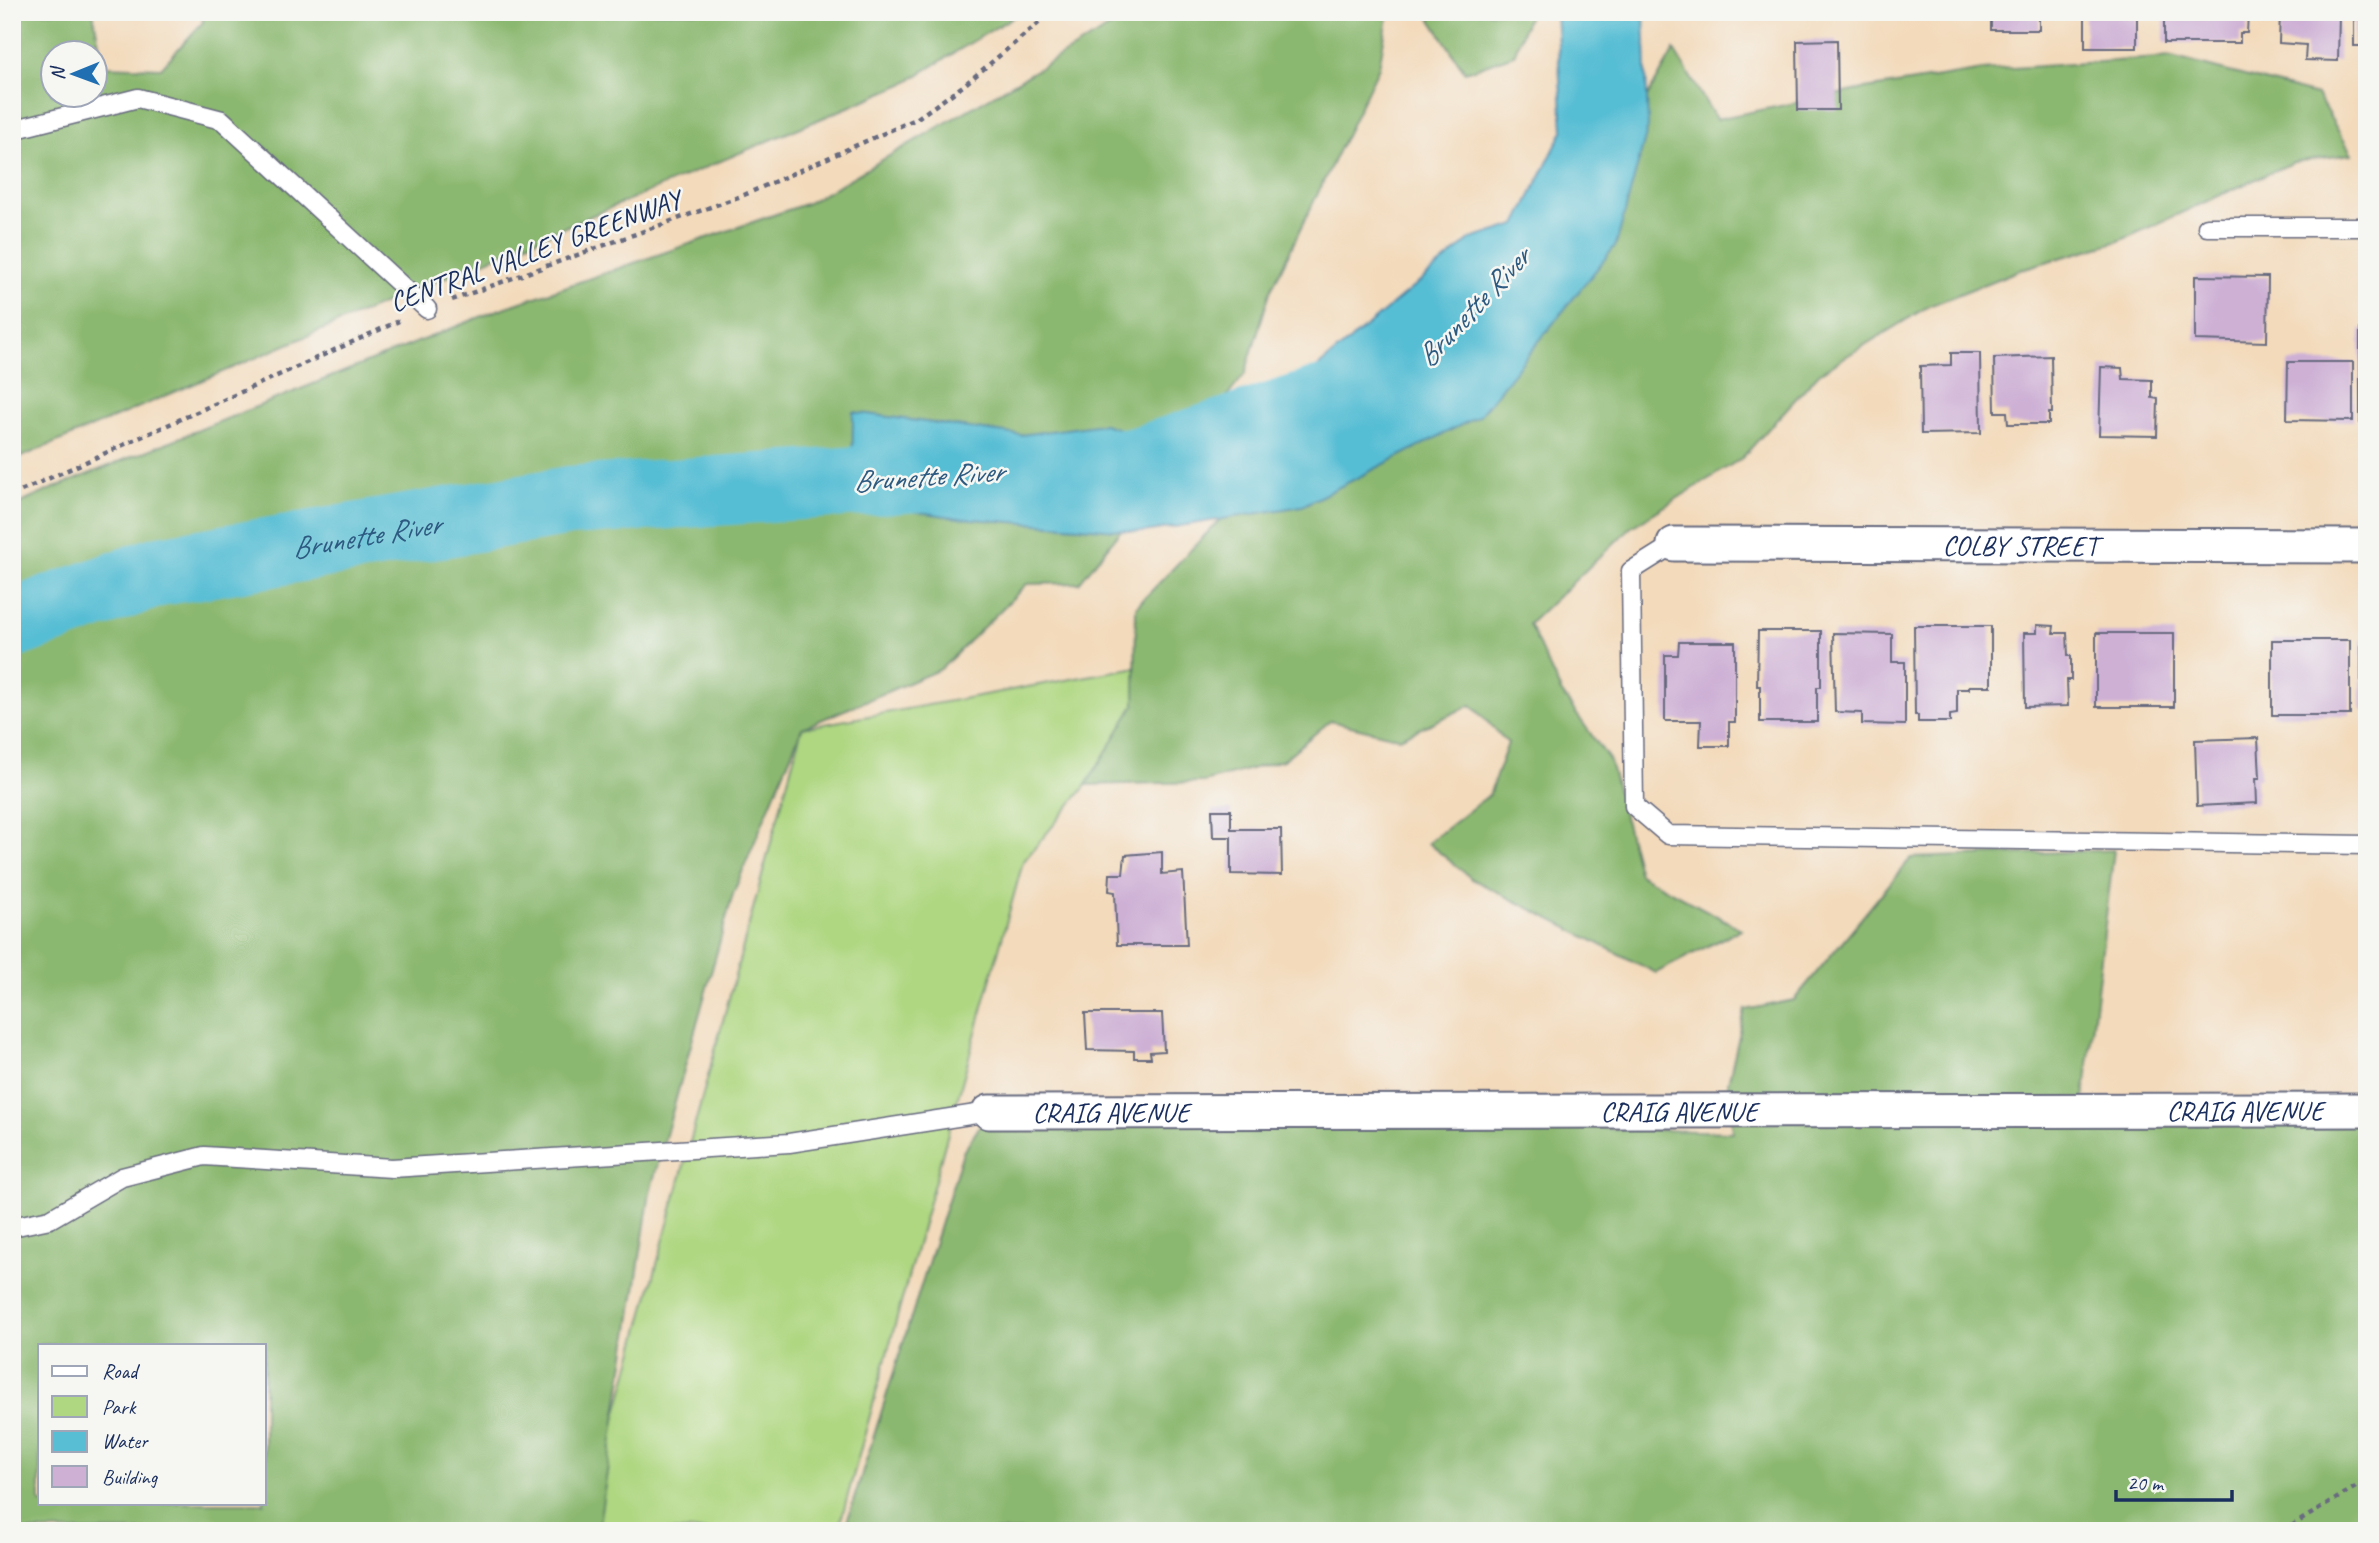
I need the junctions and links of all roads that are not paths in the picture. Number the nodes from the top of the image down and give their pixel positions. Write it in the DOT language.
graph roads {
  1 [pos="12,130"];
  2 [pos="2207,227"];
  3 [pos="2367,227"];
  4 [pos="426,309"];
  5 [pos="1674,544"];
  6 [pos="2367,546"];
  7 [pos="2367,845"];
  8 [pos="2367,1110"];
  9 [pos="989,1112"];
  10 [pos="12,1227"];
  1 -- 4 [label="lane"];
  2 -- 3 [label="lane"];
  5 -- 6 [label="street, COLBY STREET"];
  5 -- 7 [label="lane"];
  8 -- 9 [label="street, CRAIG AVENUE"];
  9 -- 10 [label="lane"];
}
